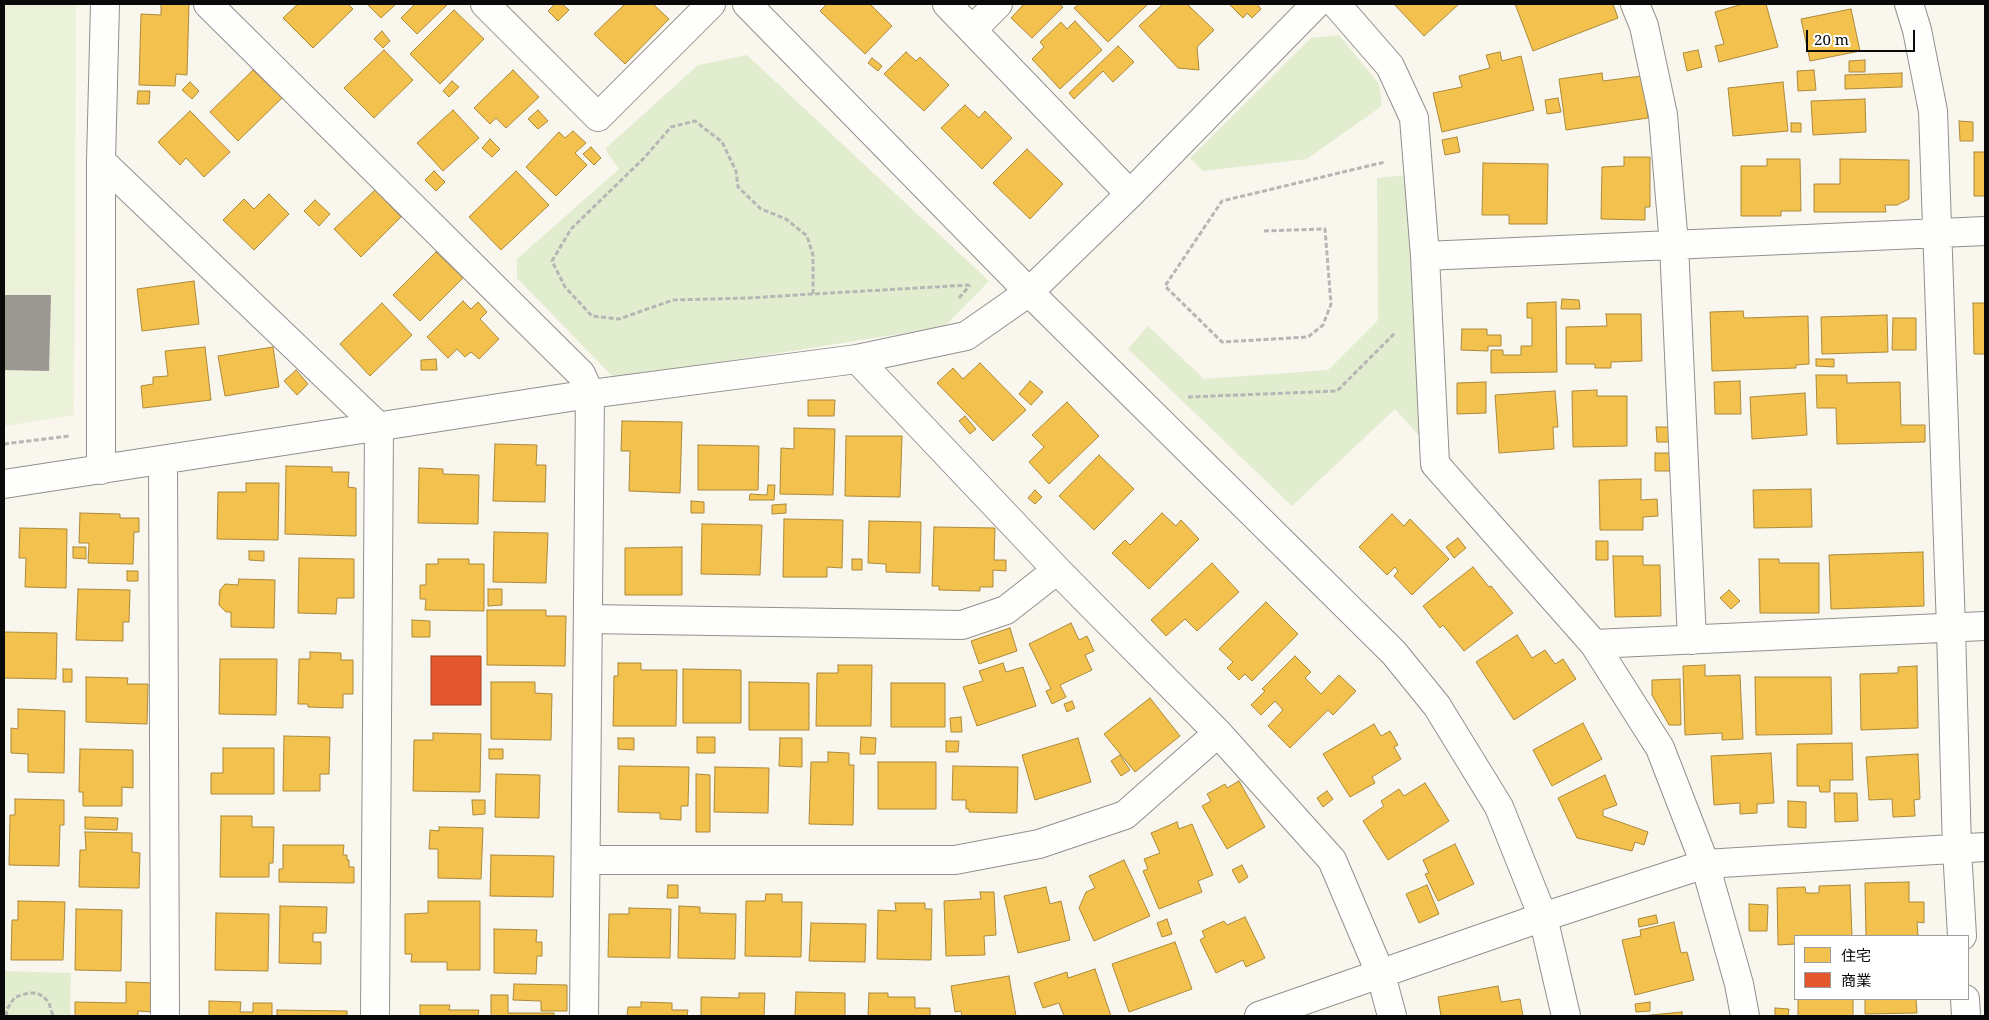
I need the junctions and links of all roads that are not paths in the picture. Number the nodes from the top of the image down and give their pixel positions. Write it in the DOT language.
graph roads {
  1 [pos="105,4"];
  2 [pos="208,4"];
  3 [pos="485,4"];
  4 [pos="711,4"];
  5 [pos="747,4"];
  6 [pos="947,4"];
  7 [pos="998,4"];
  8 [pos="1316,4"];
  9 [pos="1336,4"];
  10 [pos="1635,4"];
  11 [pos="1908,4"];
  12 [pos="972,30"];
  13 [pos="101,160"];
  14 [pos="1130,194"];
  15 [pos="1985,231"];
  16 [pos="1936,233"];
  17 [pos="1674,245"];
  18 [pos="1424,256"];
  19 [pos="1029,292"];
  20 [pos="857,359"];
  21 [pos="590,394"];
  22 [pos="378,427"];
  23 [pos="163,461"];
  24 [pos="101,470"];
  25 [pos="4,484"];
  26 [pos="1057,570"];
  27 [pos="588,619"];
  28 [pos="1985,626"];
  29 [pos="1952,628"];
  30 [pos="1692,640"];
  31 [pos="1594,644"];
  32 [pos="1218,733"];
  33 [pos="1985,847"];
  34 [pos="1957,848"];
  35 [pos="586,860"];
  36 [pos="1706,864"];
  37 [pos="1543,916"];
  38 [pos="1962,935"];
  39 [pos="1381,975"];
  40 [pos="1966,1000"];
  41 [pos="165,1016"];
  42 [pos="375,1016"];
  43 [pos="584,1016"];
  44 [pos="1259,1016"];
  45 [pos="1392,1016"];
  46 [pos="1566,1016"];
  47 [pos="1745,1016"];
  48 [pos="1966,1016"];
  1 -- 13 [label="street"];
  2 -- 21 [label="street"];
  3 -- 4 [label="street"];
  5 -- 19 [label="street"];
  6 -- 12 [label="street"];
  7 -- 12 [label="street"];
  8 -- 14 [label="street"];
  9 -- 18 [label="street"];
  10 -- 17 [label="street"];
  11 -- 16 [label="street"];
  12 -- 14 [label="street"];
  13 -- 22 [label="street"];
  13 -- 24 [label="street"];
  14 -- 19 [label="street"];
  15 -- 16 [label="street"];
  16 -- 17 [label="street"];
  16 -- 29 [label="street"];
  17 -- 18 [label="street"];
  17 -- 30 [label="street"];
  18 -- 31 [label="street"];
  19 -- 20 [label="street"];
  19 -- 37 [label="street"];
  20 -- 21 [label="street"];
  20 -- 26 [label="street"];
  21 -- 22 [label="street"];
  21 -- 27 [label="street"];
  22 -- 23 [label="street"];
  22 -- 42 [label="street"];
  23 -- 24 [label="street"];
  23 -- 41 [label="street"];
  24 -- 25 [label="street"];
  26 -- 27 [label="street"];
  26 -- 32 [label="street"];
  27 -- 35 [label="street"];
  28 -- 29 [label="street"];
  29 -- 30 [label="street"];
  29 -- 34 [label="street"];
  30 -- 31 [label="street"];
  31 -- 36 [label="street"];
  32 -- 35 [label="street"];
  32 -- 39 [label="street"];
  33 -- 34 [label="street"];
  34 -- 36 [label="street"];
  34 -- 38 [label="street"];
  35 -- 43 [label="street"];
  36 -- 37 [label="street"];
  36 -- 47 [label="street"];
  37 -- 39 [label="street"];
  37 -- 46 [label="street"];
  39 -- 44 [label="street"];
  39 -- 45 [label="street"];
  40 -- 48 [label="street"];
}
